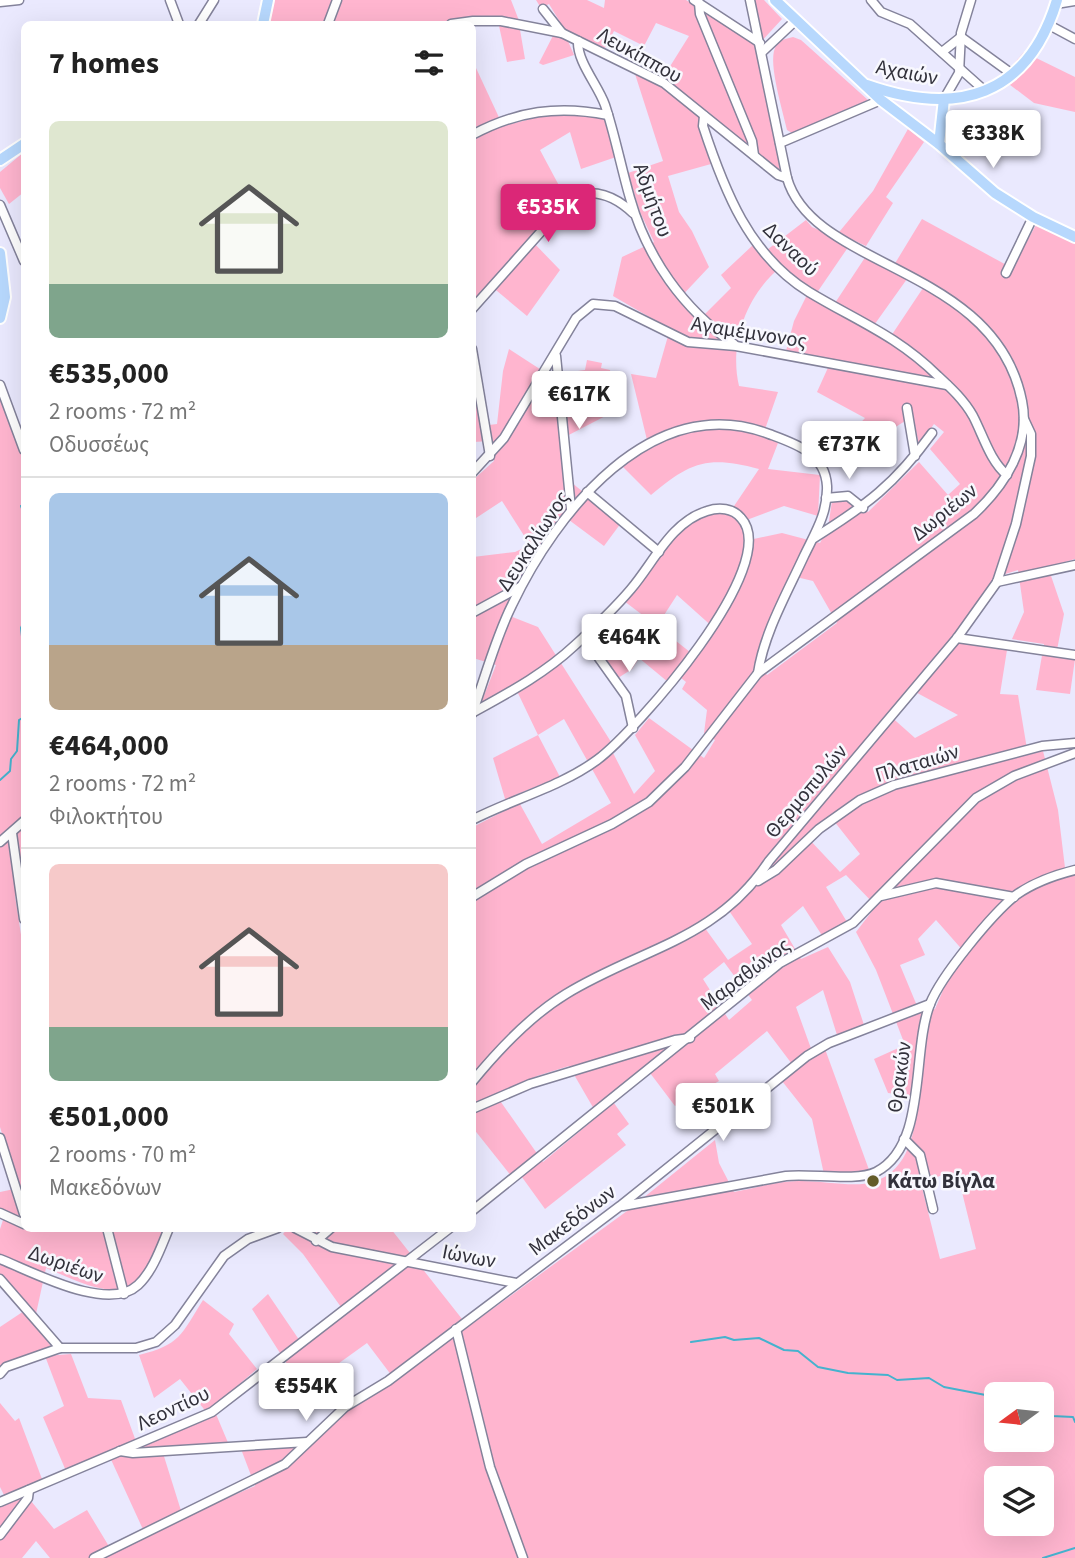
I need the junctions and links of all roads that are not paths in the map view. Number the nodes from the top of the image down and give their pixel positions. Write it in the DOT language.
graph roads {
  1 [pos="19,0"];
  2 [pos="170,0"];
  3 [pos="214,0"];
  4 [pos="268,0"];
  5 [pos="337,0"];
  6 [pos="750,0"];
  7 [pos="775,0"];
  8 [pos="871,0"];
  9 [pos="971,0"];
  10 [pos="696,1"];
  11 [pos="1075,1"];
  12 [pos="0,2"];
  13 [pos="1057,2"];
  14 [pos="543,9"];
  15 [pos="178,21"];
  16 [pos="201,21"];
  17 [pos="264,21"];
  18 [pos="329,21"];
  19 [pos="468,21"];
  20 [pos="795,21"];
  21 [pos="1049,25"];
  22 [pos="562,33"];
  23 [pos="961,37"];
  24 [pos="1075,39"];
  25 [pos="578,41"];
  26 [pos="760,43"];
  27 [pos="762,52"];
  28 [pos="942,52"];
  29 [pos="959,70"];
  30 [pos="1012,74"];
  31 [pos="861,83"];
  32 [pos="985,91"];
  33 [pos="943,99"];
  34 [pos="881,100"];
  35 [pos="608,115"];
  36 [pos="704,116"];
  37 [pos="476,133"];
  38 [pos="780,143"];
  39 [pos="939,144"];
  40 [pos="21,146"];
  41 [pos="754,155"];
  42 [pos="0,160"];
  43 [pos="787,178"];
  44 [pos="0,205"];
  45 [pos="636,216"];
  46 [pos="1033,217"];
  47 [pos="1075,237"];
  48 [pos="21,251"];
  49 [pos="0,253"];
  50 [pos="1006,273"];
  51 [pos="476,305"];
  52 [pos="0,318"];
  53 [pos="736,346"];
  54 [pos="556,356"];
  55 [pos="476,373"];
  56 [pos="0,385"];
  57 [pos="947,385"];
  58 [pos="907,408"];
  59 [pos="1024,419"];
  60 [pos="932,433"];
  61 [pos="21,442"];
  62 [pos="490,456"];
  63 [pos="915,456"];
  64 [pos="476,469"];
  65 [pos="1007,475"];
  66 [pos="587,492"];
  67 [pos="826,498"];
  68 [pos="863,508"];
  69 [pos="571,509"];
  70 [pos="812,540"];
  71 [pos="659,552"];
  72 [pos="1075,565"];
  73 [pos="997,582"];
  74 [pos="520,587"];
  75 [pos="476,611"];
  76 [pos="584,637"];
  77 [pos="957,638"];
  78 [pos="1075,655"];
  79 [pos="758,673"];
  80 [pos="476,704"];
  81 [pos="476,711"];
  82 [pos="633,728"];
  83 [pos="1075,743"];
  84 [pos="1075,753"];
  85 [pos="476,818"];
  86 [pos="21,824"];
  87 [pos="12,833"];
  88 [pos="0,842"];
  89 [pos="1075,870"];
  90 [pos="755,883"];
  91 [pos="476,895"];
  92 [pos="878,897"];
  93 [pos="1014,897"];
  94 [pos="21,898"];
  95 [pos="930,1004"];
  96 [pos="690,1038"];
  97 [pos="476,1078"];
  98 [pos="476,1107"];
  99 [pos="0,1138"];
  100 [pos="904,1139"];
  101 [pos="21,1204"];
  102 [pos="620,1206"];
  103 [pos="476,1208"];
  104 [pos="933,1209"];
  105 [pos="0,1213"];
  106 [pos="21,1223"];
  107 [pos="108,1232"];
  108 [pos="167,1232"];
  109 [pos="267,1232"];
  110 [pos="301,1232"];
  111 [pos="326,1232"];
  112 [pos="445,1232"];
  113 [pos="316,1241"];
  114 [pos="0,1259"];
  115 [pos="408,1262"];
  116 [pos="0,1279"];
  117 [pos="516,1283"];
  118 [pos="124,1293"];
  119 [pos="456,1329"];
  120 [pos="60,1348"];
  121 [pos="0,1374"];
  122 [pos="307,1442"];
  123 [pos="120,1451"];
  124 [pos="29,1490"];
  125 [pos="0,1502"];
  126 [pos="0,1535"];
  127 [pos="94,1558"];
  128 [pos="523,1558"];
  1 -- 12 [label="street"];
  2 -- 15 [label="street"];
  3 -- 16 [label="street"];
  4 -- 17 [label="main road"];
  5 -- 18 [label="street"];
  6 -- 26 [label="street, Δωριέων"];
  7 -- 20 [label="main road, Αχαιών"];
  8 -- 28 [label="street"];
  9 -- 23 [label="street"];
  10 -- 26 [label="street"];
  10 -- 41 [label="street"];
  11 -- 13 [label="street"];
  13 -- 21 [label="main road, Αχαιών"];
  14 -- 22 [label="street"];
  19 -- 22 [label="street, Λευκίππου"];
  20 -- 27 [label="street"];
  20 -- 31 [label="main road, Αχαιών"];
  21 -- 24 [label="street"];
  21 -- 30 [label="main road, Αχαιών"];
  22 -- 25 [label="street, Λευκίππου"];
  23 -- 28 [label="street"];
  23 -- 29 [label="street"];
  23 -- 30 [label="street"];
  25 -- 35 [label="street, Αδμήτου"];
  25 -- 36 [label="street, Λευκίππου"];
  26 -- 27 [label="street, Δωριέων"];
  27 -- 38 [label="street, Δωριέων"];
  28 -- 29 [label="street"];
  29 -- 32 [label="street"];
  29 -- 33 [label="street"];
  30 -- 32 [label="main road, Αχαιών"];
  31 -- 33 [label="main road, Αχαιών"];
  31 -- 34 [label="main road"];
  32 -- 33 [label="main road, Αχαιών"];
  33 -- 39 [label="main road"];
  34 -- 38 [label="street"];
  34 -- 39 [label="main road"];
  35 -- 37 [label="street"];
  35 -- 45 [label="street, Αδμήτου"];
  36 -- 41 [label="street, Λευκίππου"];
  36 -- 57 [label="street, Δαναού"];
  38 -- 43 [label="street, Δωριέων"];
  39 -- 46 [label="main road"];
  40 -- 42 [label="main road"];
  41 -- 43 [label="street, Λευκίππου"];
  43 -- 59 [label="street, Δωριέων"];
  44 -- 48 [label="street"];
  45 -- 51 [label="street"];
  45 -- 53 [label="street, Αδμήτου"];
  46 -- 47 [label="main road"];
  46 -- 50 [label="street"];
  49 -- 52 [label="main road"];
  53 -- 54 [label="street, Αγαμέμνονος"];
  53 -- 57 [label="street, Αγαμέμνονος"];
  54 -- 62 [label="street, Αγαμέμνονος"];
  54 -- 69 [label="street"];
  55 -- 62 [label="street"];
  56 -- 61 [label="street"];
  57 -- 65 [label="street, Δαναού"];
  58 -- 63 [label="street"];
  59 -- 65 [label="street, Δωριέων"];
  59 -- 73 [label="street, Θερμοπυλών"];
  60 -- 63 [label="street"];
  62 -- 64 [label="street, Αγαμέμνονος"];
  63 -- 68 [label="street"];
  65 -- 79 [label="street, Δωριέων"];
  66 -- 67 [label="street, Δευκαλίωνος"];
  66 -- 69 [label="street, Δευκαλίωνος"];
  66 -- 71 [label="street"];
  67 -- 68 [label="street"];
  67 -- 70 [label="street, Δευκαλίωνος"];
  68 -- 70 [label="street"];
  69 -- 74 [label="street, Δευκαλίωνος"];
  70 -- 79 [label="street, Δευκαλίωνος"];
  71 -- 76 [label="street"];
  71 -- 82 [label="street"];
  72 -- 73 [label="street"];
  73 -- 77 [label="street, Θερμοπυλών"];
  74 -- 75 [label="street"];
  74 -- 80 [label="street, Δευκαλίωνος"];
  76 -- 81 [label="street"];
  76 -- 82 [label="street"];
  77 -- 78 [label="street"];
  77 -- 90 [label="street, Θερμοπυλών"];
  79 -- 91 [label="street, Δωριέων"];
  82 -- 85 [label="street"];
  83 -- 90 [label="street, Πλαταιών"];
  84 -- 92 [label="street, Μαραθώνος"];
  86 -- 87 [label="street"];
  87 -- 88 [label="street"];
  87 -- 94 [label="street"];
  89 -- 93 [label="street, Θρακών"];
  90 -- 97 [label="street, Θερμοπυλών"];
  92 -- 93 [label="street"];
  92 -- 96 [label="street, Μαραθώνος"];
  93 -- 95 [label="street, Θρακών"];
  95 -- 100 [label="street, Θρακών"];
  95 -- 102 [label="street, Μακεδόνων"];
  96 -- 98 [label="street"];
  96 -- 103 [label="street, Μαραθώνος"];
  99 -- 101 [label="street"];
  100 -- 102 [label="street, Θρακών"];
  100 -- 104 [label="street"];
  102 -- 117 [label="street, Μακεδόνων"];
  105 -- 106 [label="street"];
  107 -- 118 [label="street"];
  108 -- 118 [label="street, Δωριέων"];
  109 -- 120 [label="street"];
  110 -- 113 [label="street, Ιώνων"];
  111 -- 113 [label="street"];
  112 -- 115 [label="street"];
  113 -- 115 [label="street, Ιώνων"];
  114 -- 118 [label="street, Δωριέων"];
  115 -- 117 [label="street, Ιώνων"];
  115 -- 123 [label="street, Λεοντίου"];
  116 -- 120 [label="street"];
  117 -- 119 [label="street, Μακεδόνων"];
  119 -- 122 [label="street, Μακεδόνων"];
  119 -- 128 [label="street"];
  120 -- 121 [label="street"];
  122 -- 123 [label="street"];
  122 -- 127 [label="street, Μακεδόνων"];
  123 -- 124 [label="street, Λεοντίου"];
  124 -- 125 [label="street, Λεοντίου"];
  124 -- 126 [label="street"];
}
